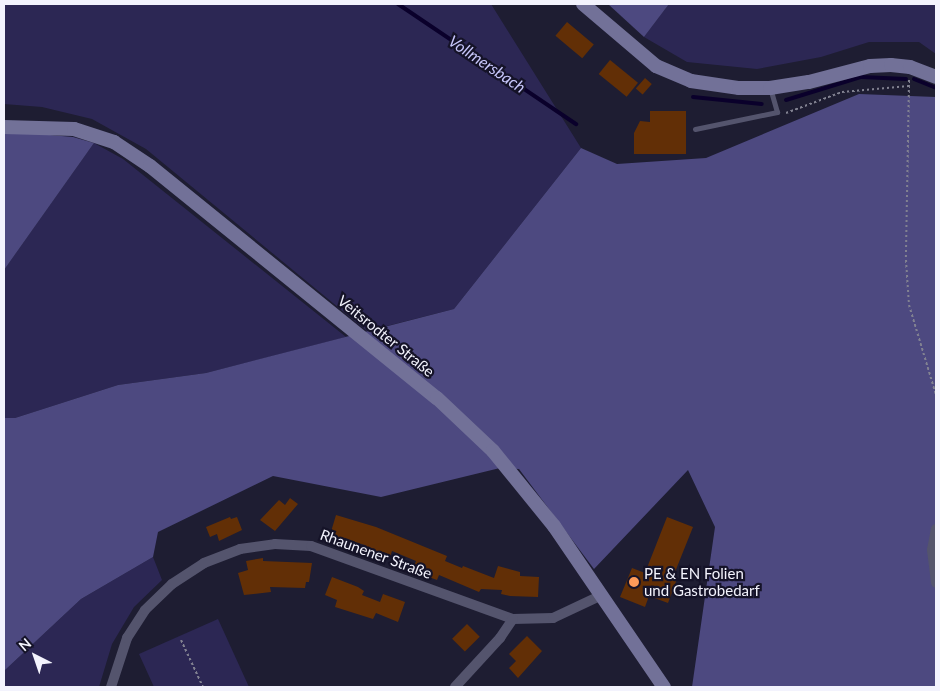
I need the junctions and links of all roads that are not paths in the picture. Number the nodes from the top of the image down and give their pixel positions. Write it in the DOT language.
graph roads {
  1 [pos="583,4"];
  2 [pos="936,77"];
  3 [pos="770,88"];
  4 [pos="4,127"];
  5 [pos="695,129"];
  6 [pos="936,528"];
  7 [pos="936,583"];
  8 [pos="602,595"];
  9 [pos="513,619"];
  10 [pos="111,687"];
  11 [pos="454,687"];
  12 [pos="664,687"];
  1 -- 3 [label="street"];
  2 -- 3 [label="street"];
  3 -- 5 [label="lane"];
  4 -- 8 [label="street, Veitsrodter Straße"];
  6 -- 7 [label="street"];
  8 -- 9 [label="street, Rhaunener Straße"];
  8 -- 12 [label="street, Veitsrodter Straße"];
  9 -- 10 [label="street, Rhaunener Straße"];
  9 -- 11 [label="street"];
}
